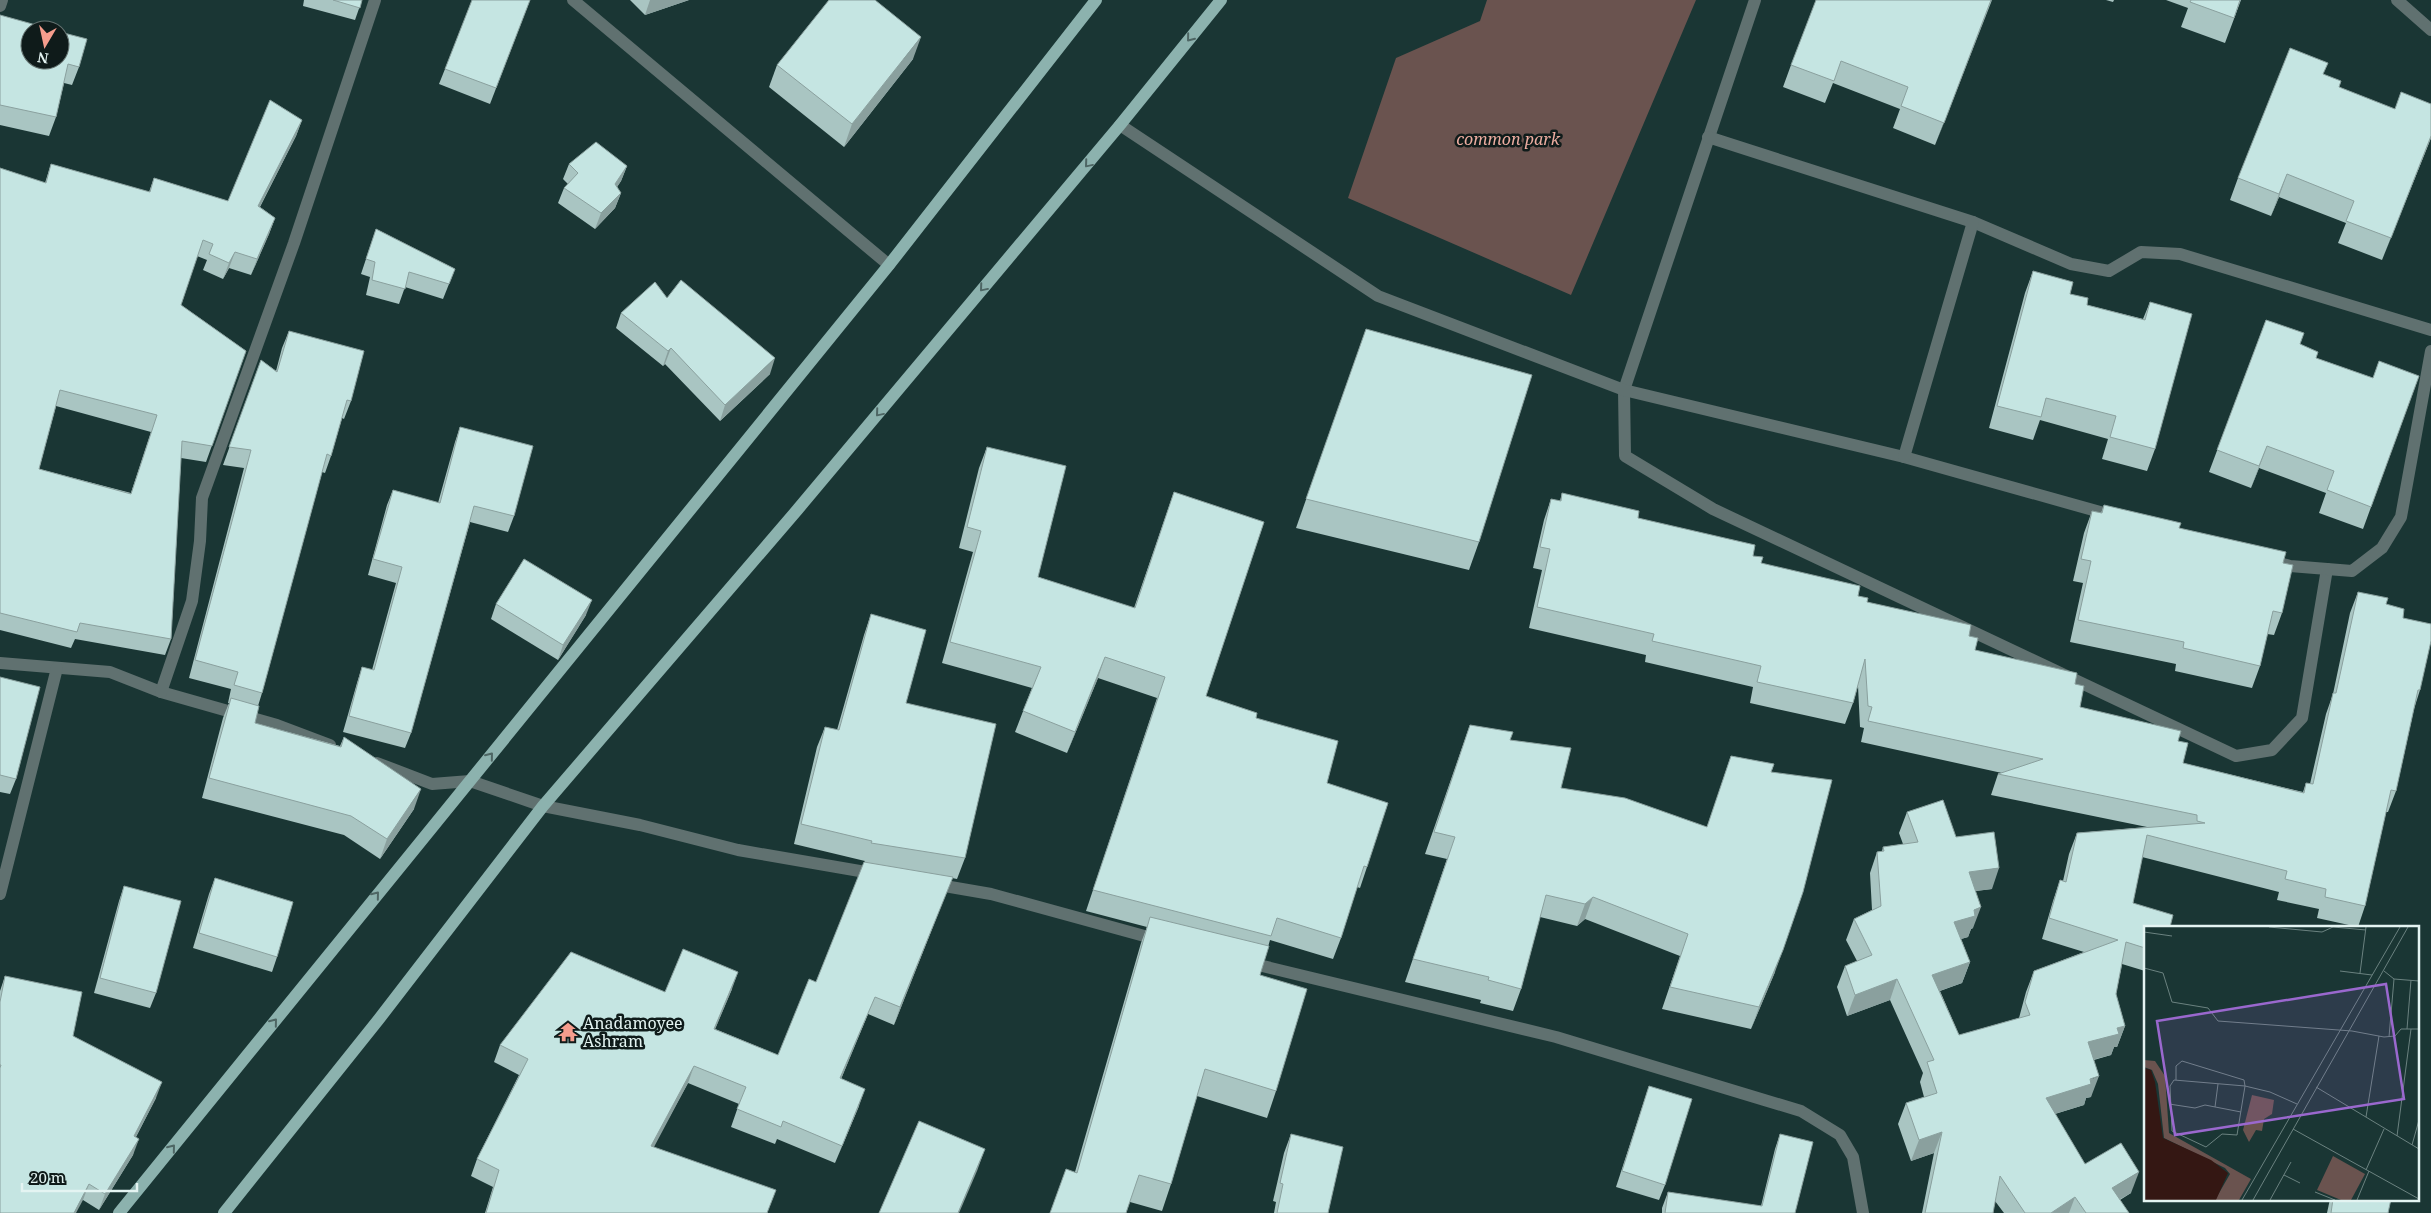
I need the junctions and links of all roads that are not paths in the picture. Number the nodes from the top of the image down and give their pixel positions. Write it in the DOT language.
graph roads {
  1 [pos="2,0"];
  2 [pos="375,0"];
  3 [pos="573,0"];
  4 [pos="1096,0"];
  5 [pos="1221,0"];
  6 [pos="1755,0"];
  7 [pos="2397,0"];
  8 [pos="0,6"];
  9 [pos="2431,30"];
  10 [pos="1120,125"];
  11 [pos="1708,137"];
  12 [pos="1973,222"];
  13 [pos="889,265"];
  14 [pos="2431,330"];
  15 [pos="2431,351"];
  16 [pos="1624,390"];
  17 [pos="1904,457"];
  18 [pos="2130,520"];
  19 [pos="2262,558"];
  20 [pos="2327,569"];
  21 [pos="0,663"];
  22 [pos="57,668"];
  23 [pos="161,692"];
  24 [pos="340,749"];
  25 [pos="368,760"];
  26 [pos="470,781"];
  27 [pos="543,806"];
  28 [pos="894,877"];
  29 [pos="923,882"];
  30 [pos="0,894"];
  31 [pos="1175,945"];
  32 [pos="1232,959"];
  33 [pos="119,1213"];
  34 [pos="224,1213"];
  35 [pos="1863,1213"];
  1 -- 8 [label="street"];
  2 -- 23 [label="street"];
  3 -- 13 [label="street"];
  4 -- 13 [label="main road"];
  5 -- 10 [label="main road, one-way"];
  6 -- 11 [label="street"];
  7 -- 9 [label="street"];
  10 -- 16 [label="street"];
  10 -- 27 [label="main road, one-way"];
  11 -- 12 [label="street"];
  11 -- 16 [label="street"];
  12 -- 14 [label="street"];
  12 -- 17 [label="street"];
  26 -- 13 [label="main road, one-way"];
  15 -- 20 [label="street"];
  16 -- 17 [label="street"];
  16 -- 20 [label="street"];
  17 -- 18 [label="street"];
  19 -- 20 [label="street"];
  21 -- 22 [label="street"];
  22 -- 23 [label="street"];
  22 -- 30 [label="street"];
  23 -- 24 [label="street"];
  25 -- 26 [label="street"];
  26 -- 27 [label="street"];
  33 -- 26 [label="main road, one-way"];
  27 -- 28 [label="street"];
  27 -- 34 [label="main road"];
  29 -- 31 [label="street"];
  32 -- 35 [label="street"];
}
